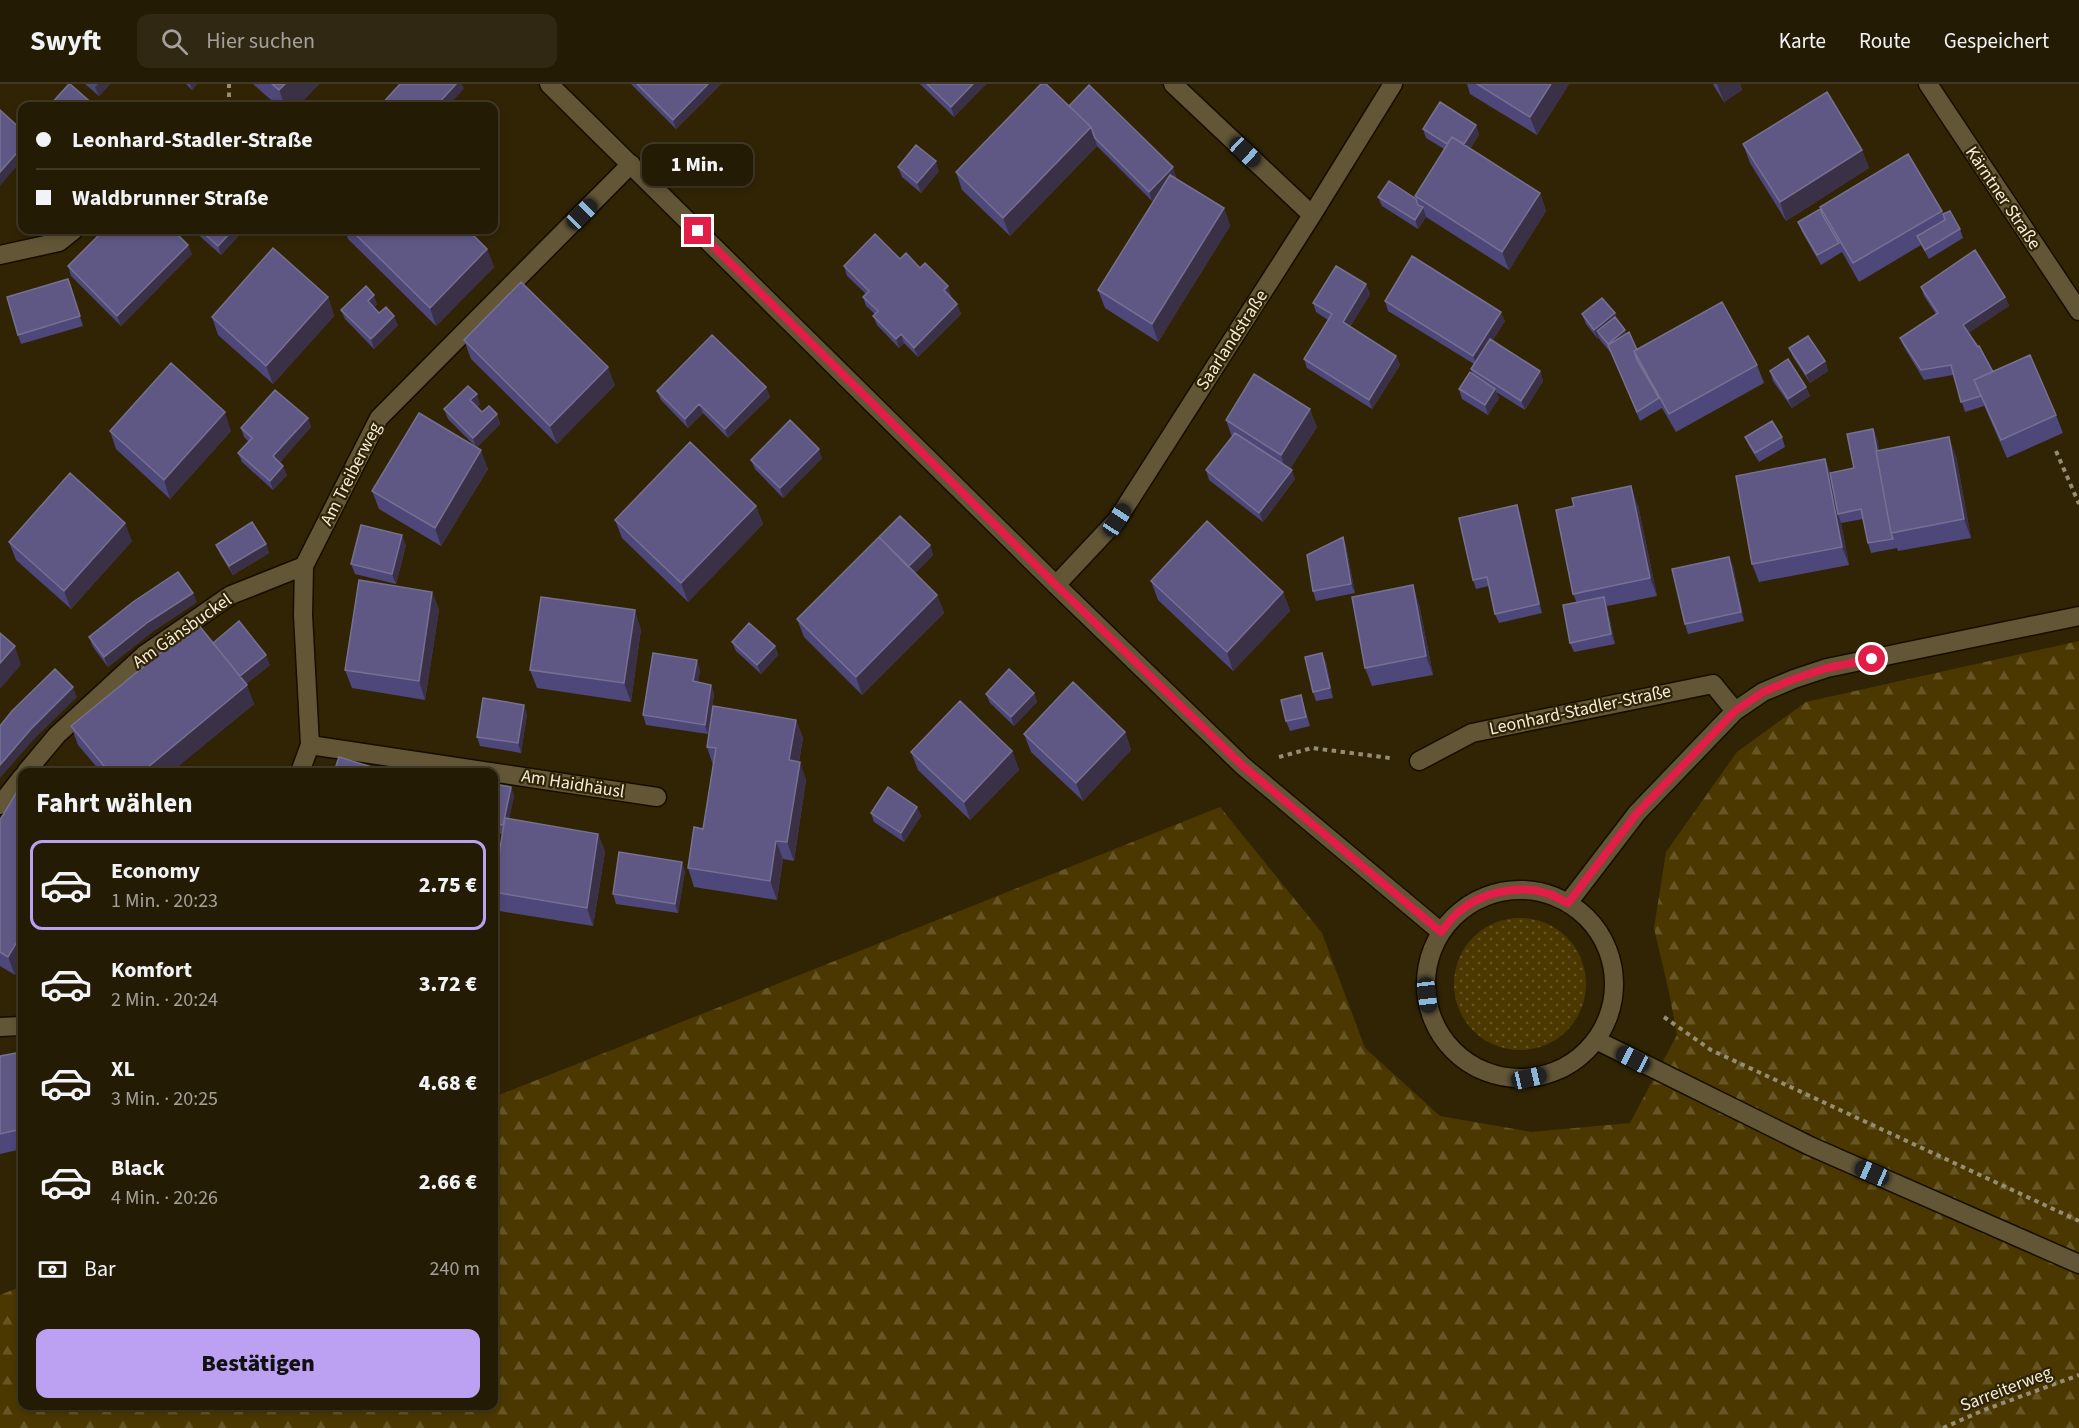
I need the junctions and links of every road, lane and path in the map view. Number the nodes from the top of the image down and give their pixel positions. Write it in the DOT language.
graph roads {
  1 [pos="229,84"];
  2 [pos="549,84"];
  3 [pos="1173,84"];
  4 [pos="1393,84"];
  5 [pos="1928,84"];
  6 [pos="229,102"];
  7 [pos="631,164"];
  8 [pos="1312,215"];
  9 [pos="69,234"];
  10 [pos="0,255"];
  11 [pos="2079,311"];
  12 [pos="2056,451"];
  13 [pos="2079,504"];
  14 [pos="304,566"];
  15 [pos="1056,585"];
  16 [pos="2079,616"];
  17 [pos="1735,711"];
  18 [pos="310,745"];
  19 [pos="1271,751"];
  20 [pos="1419,761"];
  21 [pos="29,768"];
  22 [pos="301,768"];
  23 [pos="463,768"];
  24 [pos="498,773"];
  25 [pos="18,782"];
  26 [pos="657,797"];
  27 [pos="0,805"];
  28 [pos="1568,903"];
  29 [pos="1441,932"];
  30 [pos="1664,1017"];
  31 [pos="18,1026"];
  32 [pos="0,1027"];
  33 [pos="1596,1040"];
  34 [pos="2079,1221"];
  35 [pos="2079,1264"];
  36 [pos="2079,1375"];
  37 [pos="1943,1428"];
  1 -- 6 [label="path"];
  2 -- 7 [label="street"];
  3 -- 8 [label="street"];
  4 -- 8 [label="street, Saarlandstraße"];
  5 -- 11 [label="street, Kärntner Straße"];
  7 -- 14 [label="street, Am Treiberweg"];
  7 -- 15 [label="street"];
  8 -- 15 [label="street, Saarlandstraße"];
  9 -- 10 [label="street"];
  12 -- 13 [label="path"];
  14 -- 18 [label="street, Am Treiberweg"];
  14 -- 21 [label="street, Am Gänsbuckel"];
  15 -- 29 [label="street"];
  16 -- 17 [label="street"];
  17 -- 20 [label="street, Leonhard-Stadler-Straße"];
  17 -- 28 [label="street"];
  18 -- 22 [label="street, Am Treiberweg"];
  18 -- 23 [label="street, Am Haidhäusl"];
  19 -- 20 [label="path"];
  24 -- 26 [label="street, Am Haidhäusl"];
  25 -- 27 [label="street"];
  28 -- 29 [label="street"];
  28 -- 33 [label="street"];
  29 -- 33 [label="street"];
  30 -- 34 [label="path"];
  31 -- 32 [label="street"];
  33 -- 35 [label="street"];
  36 -- 37 [label="path, Sarreiterweg"];
}
